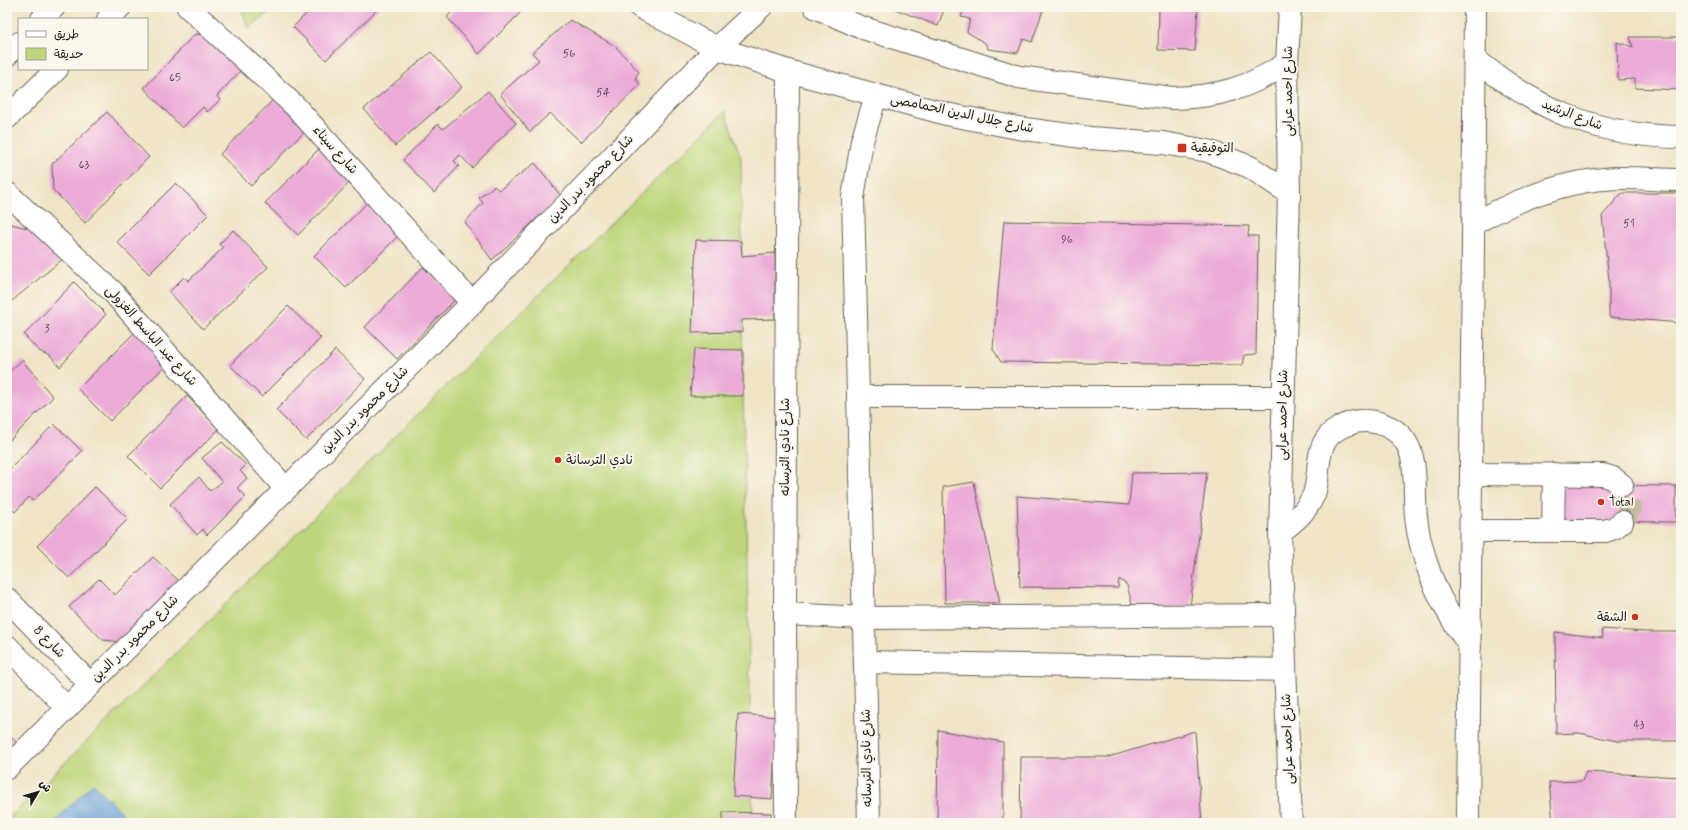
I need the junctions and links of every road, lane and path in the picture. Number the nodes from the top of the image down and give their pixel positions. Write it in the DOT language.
graph roads {
  1 [pos="54,7"];
  2 [pos="120,7"];
  3 [pos="188,7"];
  4 [pos="640,7"];
  5 [pos="761,7"];
  6 [pos="815,7"];
  7 [pos="1290,7"];
  8 [pos="1475,7"];
  9 [pos="43,18"];
  10 [pos="109,18"];
  11 [pos="717,48"];
  12 [pos="1475,59"];
  13 [pos="1287,64"];
  14 [pos="56,70"];
  15 [pos="788,71"];
  16 [pos="876,96"];
  17 [pos="7,118"];
  18 [pos="1681,137"];
  19 [pos="1681,180"];
  20 [pos="7,193"];
  21 [pos="1289,193"];
  22 [pos="1473,224"];
  23 [pos="472,303"];
  24 [pos="858,397"];
  25 [pos="1283,397"];
  26 [pos="1471,474"];
  27 [pos="1554,474"];
  28 [pos="1622,485"];
  29 [pos="286,489"];
  30 [pos="1622,522"];
  31 [pos="1553,531"];
  32 [pos="1280,532"];
  33 [pos="1471,532"];
  34 [pos="7,599"];
  35 [pos="784,614"];
  36 [pos="1282,615"];
  37 [pos="864,618"];
  38 [pos="7,646"];
  39 [pos="1470,646"];
  40 [pos="864,662"];
  41 [pos="1285,670"];
  42 [pos="90,684"];
  43 [pos="67,708"];
  44 [pos="7,768"];
  45 [pos="786,823"];
  46 [pos="869,823"];
  47 [pos="1291,823"];
  48 [pos="1468,823"];
  1 -- 9 [label="street"];
  2 -- 10 [label="street"];
  3 -- 23 [label="street, شارع سيناء"];
  4 -- 11 [label="street, شارع جلال الدين الحمامصى"];
  5 -- 11 [label="street, شارع محمود بدر الدين"];
  6 -- 13 [label="street"];
  7 -- 13 [label="street, شارع احمد عرابى"];
  8 -- 12 [label="street"];
  11 -- 15 [label="street, شارع جلال الدين الحمامصى"];
  11 -- 23 [label="street, شارع محمود بدر الدين"];
  12 -- 18 [label="street, شارع الرشيد"];
  12 -- 22 [label="street"];
  13 -- 21 [label="street, شارع احمد عرابى"];
  14 -- 17 [label="street"];
  15 -- 16 [label="street, شارع جلال الدين الحمامصى"];
  15 -- 35 [label="street, شارع نادي الترسانه"];
  16 -- 21 [label="street, شارع جلال الدين الحمامصى"];
  16 -- 24 [label="street, شارع نادي الترسانه"];
  19 -- 22 [label="street"];
  20 -- 29 [label="street, شارع عبد الباسط الغزولى"];
  21 -- 25 [label="street, شارع احمد عرابى"];
  22 -- 26 [label="street"];
  23 -- 29 [label="street, شارع محمود بدر الدين"];
  24 -- 25 [label="street"];
  24 -- 37 [label="street, شارع نادي الترسانه"];
  25 -- 32 [label="street, شارع احمد عرابى"];
  26 -- 27 [label="street"];
  26 -- 33 [label="street"];
  27 -- 28 [label="street"];
  27 -- 31 [label="street"];
  29 -- 42 [label="street, شارع محمود بدر الدين"];
  30 -- 31 [label="street"];
  31 -- 33 [label="street"];
  32 -- 36 [label="street, شارع احمد عرابى"];
  32 -- 39 [label="street"];
  33 -- 39 [label="street"];
  34 -- 42 [label="street, شارع 8"];
  35 -- 37 [label="street"];
  35 -- 45 [label="street, شارع نادي الترسانه"];
  36 -- 37 [label="street"];
  36 -- 41 [label="street, شارع احمد عرابى"];
  37 -- 40 [label="street, شارع نادي الترسانه"];
  38 -- 43 [label="street"];
  39 -- 48 [label="street"];
  40 -- 41 [label="street"];
  40 -- 46 [label="street, شارع نادي الترسانه"];
  41 -- 47 [label="street, شارع احمد عرابى"];
  42 -- 43 [label="street, شارع محمود بدر الدين"];
  43 -- 44 [label="street, شارع محمود بدر الدين"];
}
